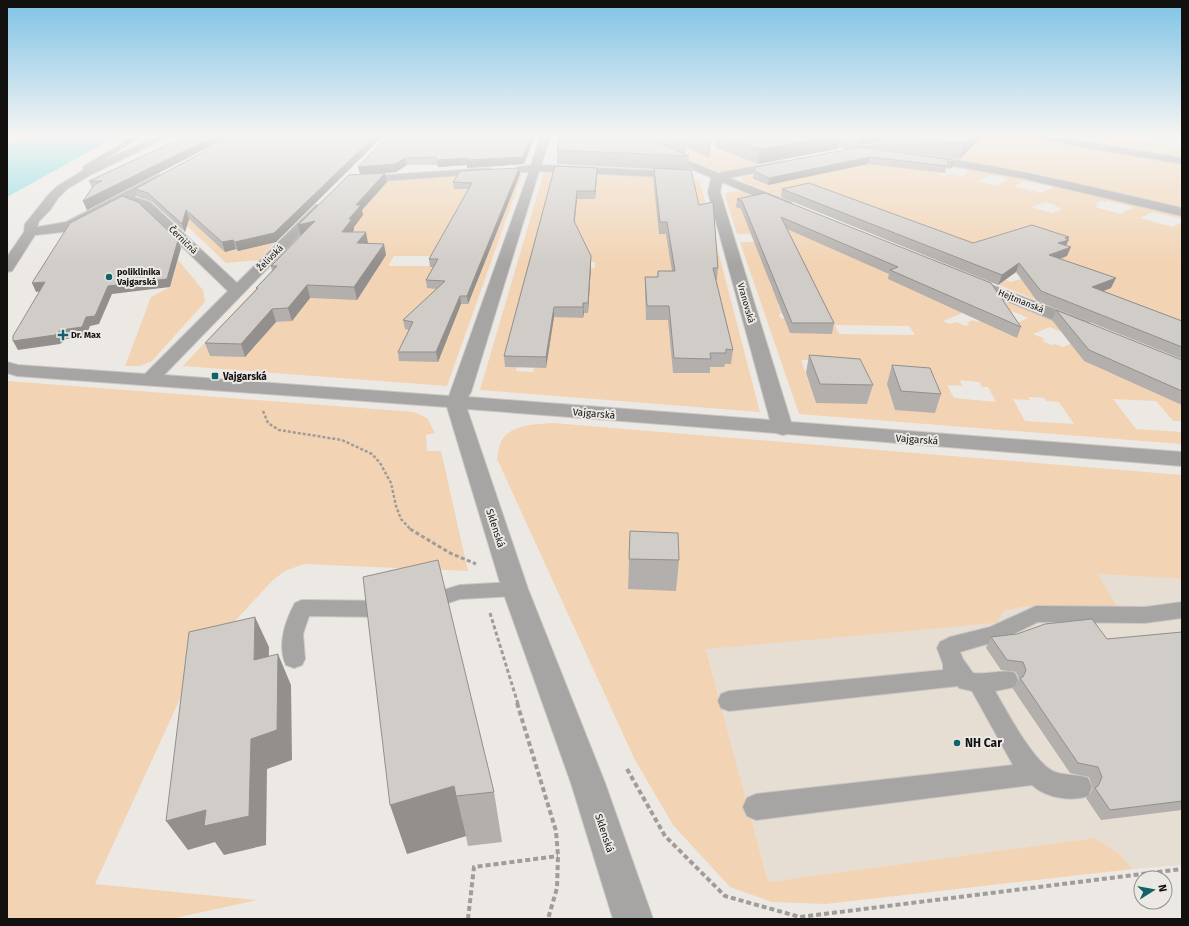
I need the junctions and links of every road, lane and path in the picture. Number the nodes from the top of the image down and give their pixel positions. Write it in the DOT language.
graph roads {
  1 [pos="78,178"];
  2 [pos="161,178"];
  3 [pos="349,178"];
  4 [pos="405,178"];
  5 [pos="533,178"];
  6 [pos="717,178"];
  7 [pos="720,178"];
  8 [pos="1043,178"];
  9 [pos="124,197"];
  10 [pos="327,200"];
  11 [pos="803,212"];
  12 [pos="1182,212"];
  13 [pos="31,232"];
  14 [pos="7,268"];
  15 [pos="954,274"];
  16 [pos="237,292"];
  17 [pos="1094,331"];
  18 [pos="7,367"];
  19 [pos="149,380"];
  20 [pos="455,402"];
  21 [pos="262,405"];
  22 [pos="783,429"];
  23 [pos="1182,459"];
  24 [pos="474,557"];
  25 [pos="476,564"];
  26 [pos="499,590"];
  27 [pos="1182,610"];
  28 [pos="294,659"];
  29 [pos="954,664"];
  30 [pos="1008,680"];
  31 [pos="979,683"];
  32 [pos="729,701"];
  33 [pos="1024,760"];
  34 [pos="626,769"];
  35 [pos="1079,788"];
  36 [pos="756,807"];
  37 [pos="558,856"];
  38 [pos="1182,869"];
  39 [pos="468,919"];
  40 [pos="548,919"];
  41 [pos="633,919"];
  1 -- 13 [label="street"];
  2 -- 9 [label="street"];
  3 -- 4 [label="street"];
  5 -- 20 [label="street"];
  6 -- 22 [label="street, Vranovská"];
  7 -- 11 [label="street"];
  8 -- 12 [label="street"];
  9 -- 13 [label="street"];
  9 -- 16 [label="street, Černičná"];
  10 -- 16 [label="street, Želivská"];
  13 -- 14 [label="street"];
  15 -- 17 [label="street, Hejtmanská"];
  16 -- 19 [label="street, Želivská"];
  18 -- 19 [label="street, Vajgarská"];
  19 -- 20 [label="street, Vajgarská"];
  20 -- 22 [label="street, Vajgarská"];
  20 -- 26 [label="street, Sklenská"];
  21 -- 25 [label="path"];
  22 -- 23 [label="street, Vajgarská"];
  24 -- 25 [label="path"];
  25 -- 26 [label="path"];
  26 -- 28 [label="lane"];
  26 -- 37 [label="path"];
  26 -- 41 [label="street, Sklenská"];
  27 -- 29 [label="lane"];
  29 -- 31 [label="lane"];
  29 -- 32 [label="lane"];
  30 -- 31 [label="lane"];
  31 -- 33 [label="lane"];
  33 -- 35 [label="lane"];
  33 -- 36 [label="lane"];
  34 -- 38 [label="path"];
  37 -- 39 [label="path"];
  37 -- 40 [label="path"];
}
